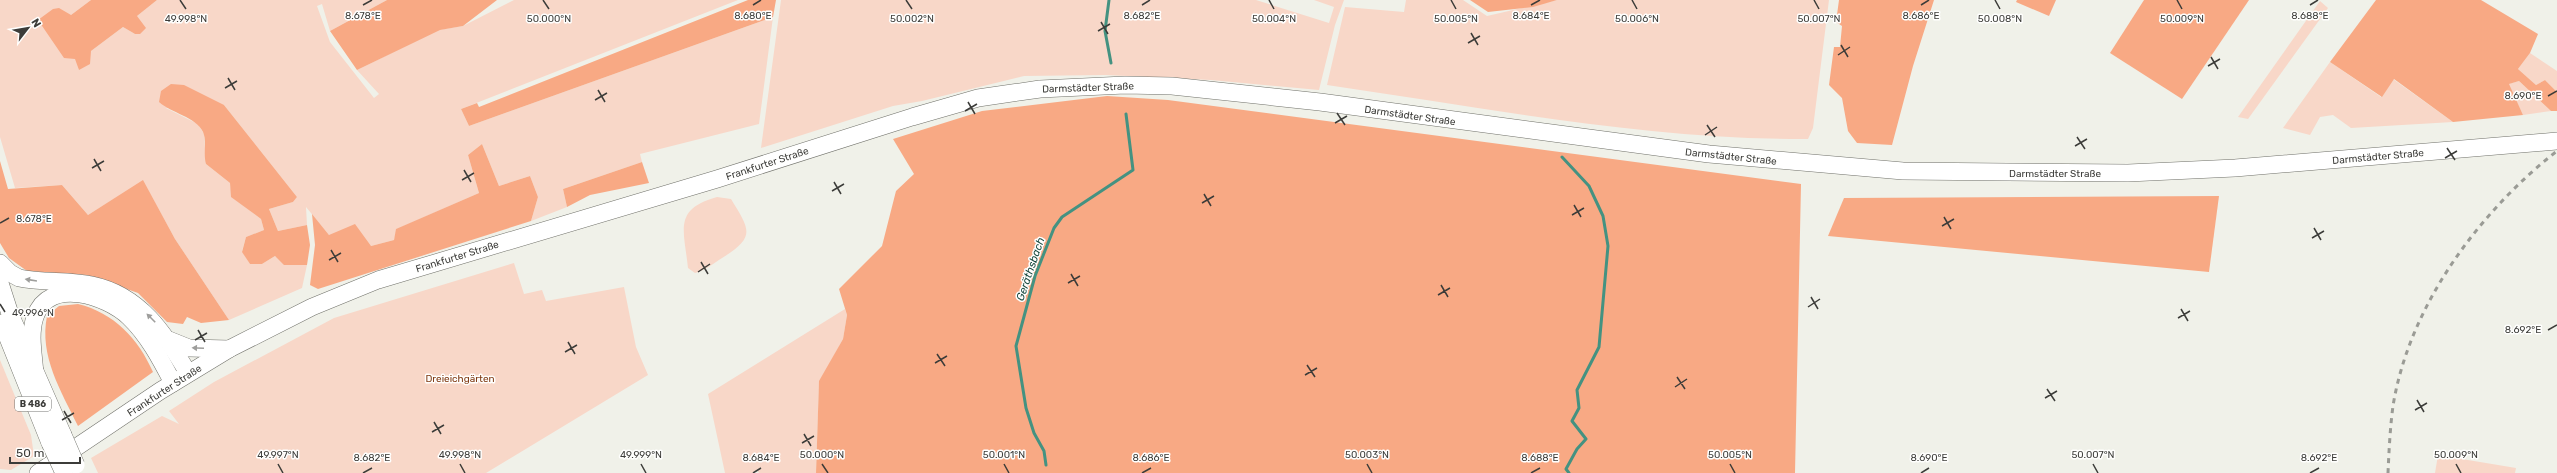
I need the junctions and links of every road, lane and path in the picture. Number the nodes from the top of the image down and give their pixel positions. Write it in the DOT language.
graph roads {
  1 [pos="912,117"];
  2 [pos="2557,141"];
  3 [pos="0,263"];
  4 [pos="0,283"];
  5 [pos="0,317"];
  6 [pos="0,333"];
  7 [pos="169,340"];
  8 [pos="229,349"];
  9 [pos="17,364"];
  10 [pos="188,373"];
  11 [pos="35,375"];
  12 [pos="173,383"];
  13 [pos="57,439"];
  14 [pos="73,470"];
  15 [pos="38,473"];
  1 -- 2 [label="main road, Darmstädter Straße"];
  1 -- 8 [label="main road, Frankfurter Straße"];
  7 -- 3 [label="main road, one-way"];
  4 -- 11 [label="main road, B 486"];
  5 -- 9 [label="main road, B 486"];
  6 -- 9 [label="main road"];
  8 -- 7 [label="main road, one-way"];
  7 -- 10 [label="main road"];
  8 -- 10 [label="main road, Frankfurter Straße"];
  9 -- 13 [label="main road, B 486"];
  10 -- 12 [label="main road, Frankfurter Straße"];
  11 -- 12 [label="main road"];
  11 -- 13 [label="main road, B 486"];
  12 -- 15 [label="main road, Frankfurter Straße"];
  13 -- 14 [label="main road, B 486, bridge"];
}
